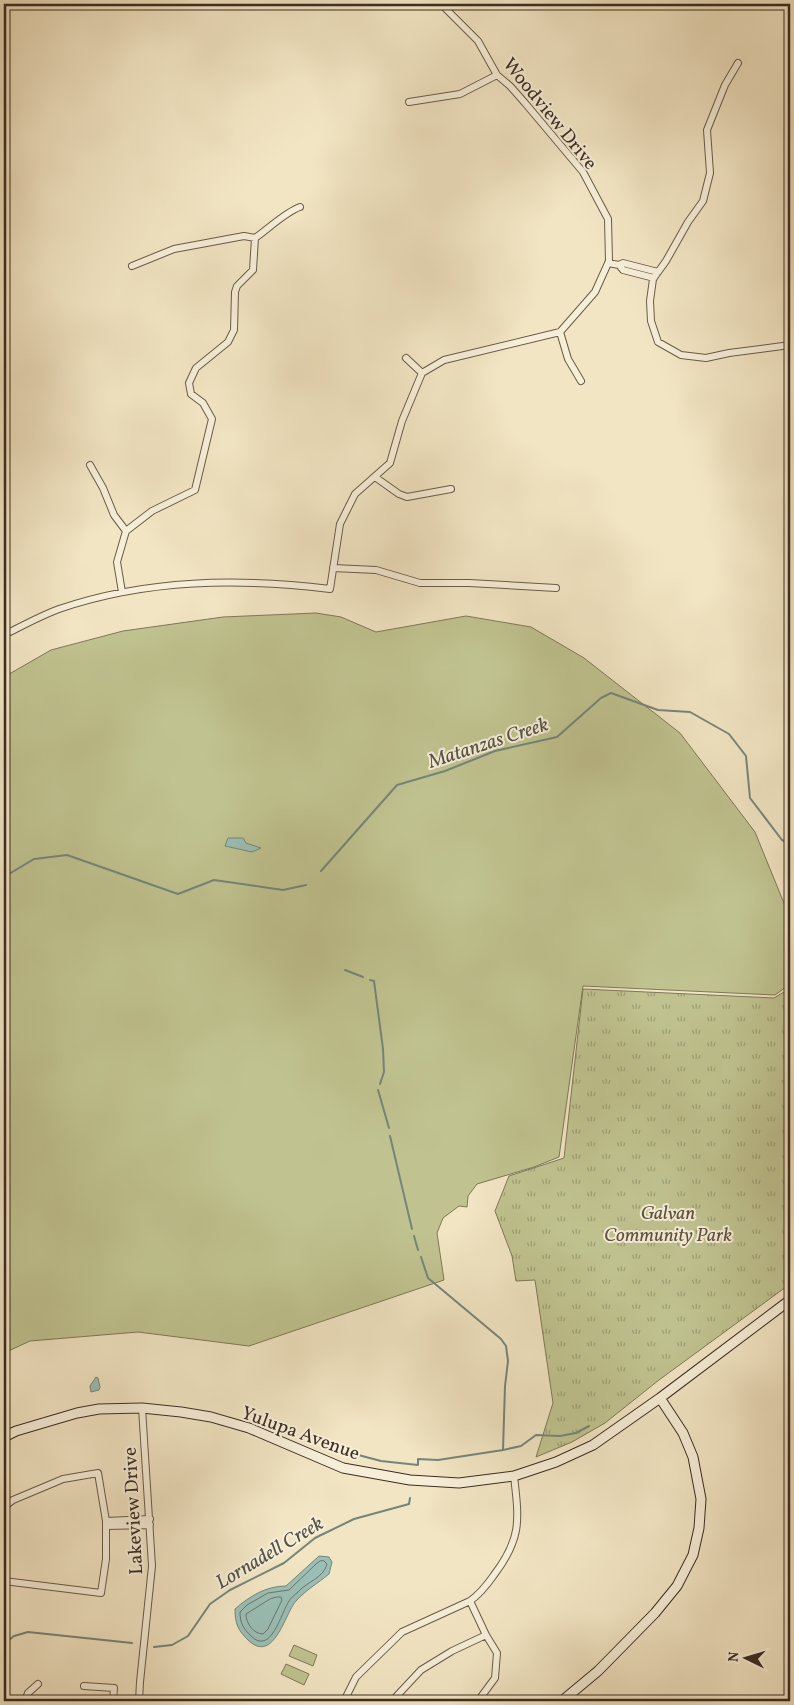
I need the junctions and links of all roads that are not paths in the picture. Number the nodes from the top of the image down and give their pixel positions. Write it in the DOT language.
graph roads {
  1 [pos="441,4"];
  2 [pos="738,63"];
  3 [pos="497,75"];
  4 [pos="408,102"];
  5 [pos="300,207"];
  6 [pos="255,238"];
  7 [pos="608,263"];
  8 [pos="132,266"];
  9 [pos="656,275"];
  10 [pos="560,332"];
  11 [pos="790,345"];
  12 [pos="406,358"];
  13 [pos="422,373"];
  14 [pos="581,381"];
  15 [pos="90,466"];
  16 [pos="375,477"];
  17 [pos="451,489"];
  18 [pos="126,532"];
  19 [pos="333,568"];
  20 [pos="556,588"];
  21 [pos="122,592"];
  22 [pos="4,635"];
  23 [pos="790,1300"];
  24 [pos="660,1398"];
  25 [pos="142,1408"];
  26 [pos="4,1437"];
  27 [pos="514,1476"];
  28 [pos="4,1507"];
  29 [pos="150,1522"];
  30 [pos="106,1524"];
  31 [pos="4,1581"];
  32 [pos="470,1601"];
  33 [pos="486,1635"];
  34 [pos="38,1684"];
  35 [pos="84,1686"];
  36 [pos="25,1701"];
  37 [pos="113,1701"];
  38 [pos="139,1701"];
  39 [pos="344,1701"];
  40 [pos="392,1701"];
  41 [pos="478,1701"];
  42 [pos="562,1701"];
  1 -- 3 [label="street, Woodview Drive"];
  2 -- 9 [label="street"];
  3 -- 4 [label="street"];
  3 -- 7 [label="street, Woodview Drive"];
  5 -- 6 [label="street"];
  6 -- 8 [label="street"];
  6 -- 18 [label="street"];
  7 -- 9 [label="street"];
  7 -- 10 [label="street, Woodview Drive"];
  9 -- 11 [label="street"];
  10 -- 13 [label="street"];
  10 -- 14 [label="street"];
  12 -- 13 [label="street"];
  13 -- 16 [label="street"];
  15 -- 18 [label="street"];
  16 -- 17 [label="street"];
  16 -- 19 [label="street"];
  18 -- 21 [label="street"];
  19 -- 20 [label="street"];
  19 -- 21 [label="street"];
  21 -- 22 [label="street"];
  23 -- 24 [label="street, Yulupa Avenue"];
  24 -- 27 [label="street, Yulupa Avenue"];
  24 -- 42 [label="street"];
  25 -- 26 [label="street, Yulupa Avenue"];
  25 -- 27 [label="street, Yulupa Avenue"];
  25 -- 29 [label="street, Lakeview Drive"];
  27 -- 32 [label="street"];
  28 -- 30 [label="street"];
  29 -- 30 [label="street"];
  29 -- 38 [label="street, Lakeview Drive"];
  30 -- 31 [label="street"];
  32 -- 33 [label="street"];
  32 -- 39 [label="street"];
  33 -- 40 [label="street"];
  33 -- 41 [label="street"];
  34 -- 36 [label="street"];
  35 -- 37 [label="street"];
}
